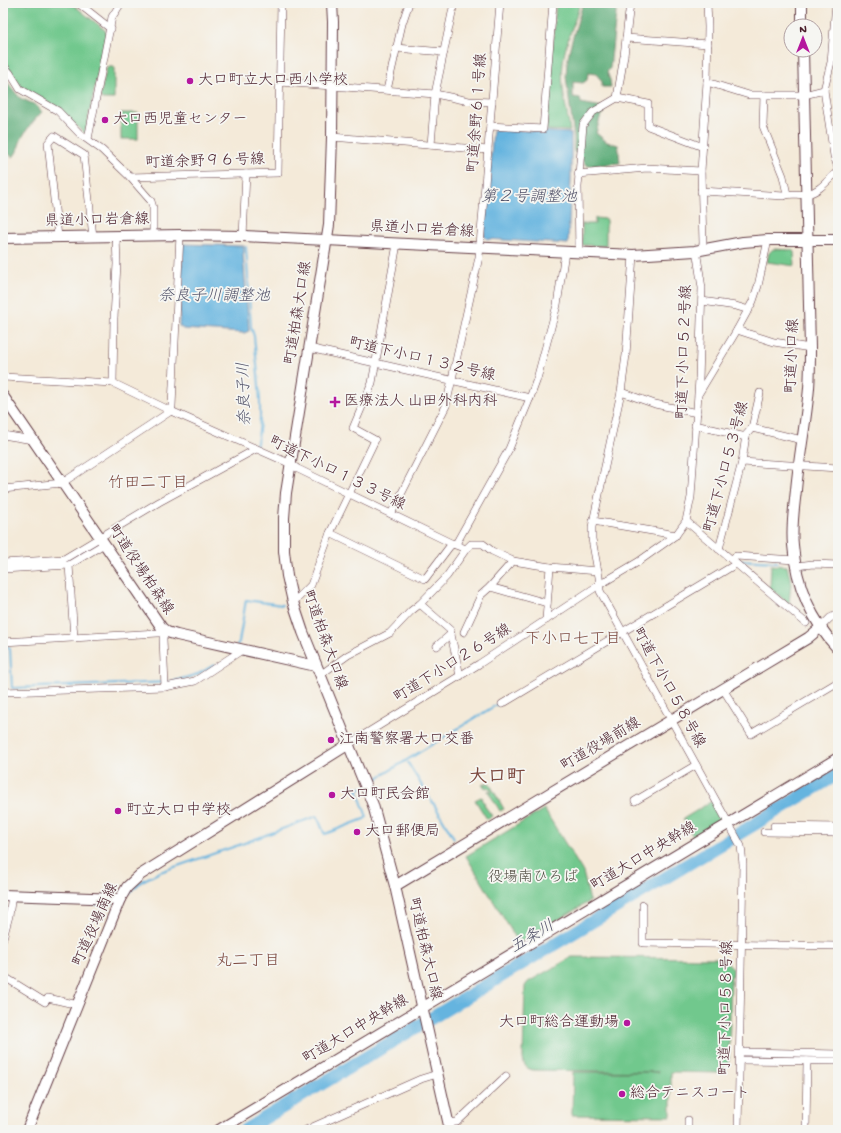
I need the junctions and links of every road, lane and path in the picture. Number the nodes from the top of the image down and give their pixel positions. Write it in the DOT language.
graph roads {
  1 [pos="78,3"];
  2 [pos="121,3"];
  3 [pos="281,3"];
  4 [pos="332,3"];
  5 [pos="409,3"];
  6 [pos="454,3"];
  7 [pos="500,3"];
  8 [pos="553,3"];
  9 [pos="630,3"];
  10 [pos="707,3"];
  11 [pos="802,3"];
  12 [pos="836,3"];
  13 [pos="802,18"];
  14 [pos="111,29"];
  15 [pos="626,38"];
  16 [pos="708,44"];
  17 [pos="396,48"];
  18 [pos="444,52"];
  19 [pos="803,58"];
  20 [pos="834,63"];
  21 [pos="3,65"];
  22 [pos="280,82"];
  23 [pos="707,82"];
  24 [pos="332,85"];
  25 [pos="387,90"];
  26 [pos="824,90"];
  27 [pos="435,94"];
  28 [pos="764,95"];
  29 [pos="804,95"];
  30 [pos="617,98"];
  31 [pos="492,102"];
  32 [pos="490,126"];
  33 [pos="332,137"];
  34 [pos="88,139"];
  35 [pos="431,145"];
  36 [pos="703,147"];
  37 [pos="488,150"];
  38 [pos="838,169"];
  39 [pos="701,171"];
  40 [pos="246,174"];
  41 [pos="578,174"];
  42 [pos="130,177"];
  43 [pos="701,191"];
  44 [pos="787,194"];
  45 [pos="807,194"];
  46 [pos="153,235"];
  47 [pos="180,235"];
  48 [pos="116,236"];
  49 [pos="243,236"];
  50 [pos="58,237"];
  51 [pos="93,237"];
  52 [pos="3,238"];
  53 [pos="807,239"];
  54 [pos="326,240"];
  55 [pos="768,240"];
  56 [pos="838,240"];
  57 [pos="397,244"];
  58 [pos="480,248"];
  59 [pos="699,251"];
  60 [pos="565,252"];
  61 [pos="579,253"];
  62 [pos="633,255"];
  63 [pos="702,300"];
  64 [pos="748,310"];
  65 [pos="737,330"];
  66 [pos="309,348"];
  67 [pos="810,348"];
  68 [pos="375,363"];
  69 [pos="3,376"];
  70 [pos="452,380"];
  71 [pos="112,383"];
  72 [pos="621,392"];
  73 [pos="760,393"];
  74 [pos="698,394"];
  75 [pos="3,396"];
  76 [pos="530,398"];
  77 [pos="171,411"];
  78 [pos="697,413"];
  79 [pos="696,425"];
  80 [pos="752,428"];
  81 [pos="3,435"];
  82 [pos="746,437"];
  83 [pos="33,440"];
  84 [pos="802,440"];
  85 [pos="256,449"];
  86 [pos="742,462"];
  87 [pos="290,464"];
  88 [pos="798,466"];
  89 [pos="838,468"];
  90 [pos="62,483"];
  91 [pos="3,489"];
  92 [pos="349,494"];
  93 [pos="391,514"];
  94 [pos="593,521"];
  95 [pos="686,521"];
  96 [pos="330,533"];
  97 [pos="676,534"];
  98 [pos="102,541"];
  99 [pos="453,544"];
  100 [pos="466,549"];
  101 [pos="719,549"];
  102 [pos="514,561"];
  103 [pos="734,561"];
  104 [pos="3,563"];
  105 [pos="795,563"];
  106 [pos="69,565"];
  107 [pos="838,565"];
  108 [pos="550,567"];
  109 [pos="3,569"];
  110 [pos="598,571"];
  111 [pos="599,585"];
  112 [pos="490,587"];
  113 [pos="293,602"];
  114 [pos="548,603"];
  115 [pos="420,604"];
  116 [pos="838,614"];
  117 [pos="546,620"];
  118 [pos="806,623"];
  119 [pos="820,628"];
  120 [pos="164,630"];
  121 [pos="464,632"];
  122 [pos="622,632"];
  123 [pos="451,634"];
  124 [pos="74,638"];
  125 [pos="3,642"];
  126 [pos="438,646"];
  127 [pos="838,649"];
  128 [pos="242,650"];
  129 [pos="318,671"];
  130 [pos="460,676"];
  131 [pos="838,682"];
  132 [pos="165,687"];
  133 [pos="723,689"];
  134 [pos="3,692"];
  135 [pos="502,704"];
  136 [pos="672,720"];
  137 [pos="349,744"];
  138 [pos="838,758"];
  139 [pos="696,765"];
  140 [pos="635,801"];
  141 [pos="730,826"];
  142 [pos="774,826"];
  143 [pos="838,827"];
  144 [pos="764,832"];
  145 [pos="838,833"];
  146 [pos="395,886"];
  147 [pos="8,898"];
  148 [pos="120,899"];
  149 [pos="644,905"];
  150 [pos="3,909"];
  151 [pos="3,938"];
  152 [pos="742,944"];
  153 [pos="838,946"];
  154 [pos="3,976"];
  155 [pos="78,1005"];
  156 [pos="423,1011"];
  157 [pos="838,1054"];
  158 [pos="740,1056"];
  159 [pos="807,1061"];
  160 [pos="838,1061"];
  161 [pos="437,1074"];
  162 [pos="506,1076"];
  163 [pos="688,1120"];
  164 [pos="449,1127"];
  165 [pos="27,1130"];
  166 [pos="219,1130"];
  167 [pos="306,1130"];
  168 [pos="688,1130"];
  169 [pos="738,1130"];
  170 [pos="806,1130"];
  1 -- 14 [label="street"];
  2 -- 14 [label="street"];
  3 -- 22 [label="street, 町道余野９６号線"];
  4 -- 24 [label="street, 町道柏森大口線"];
  5 -- 17 [label="street"];
  6 -- 18 [label="street"];
  7 -- 31 [label="street, 町道余野６１号線"];
  8 -- 32 [label="street"];
  9 -- 15 [label="street"];
  10 -- 16 [label="street, 町道下小口５２号線"];
  11 -- 13 [label="street"];
  12 -- 20 [label="street"];
  14 -- 34 [label="street"];
  15 -- 16 [label="street"];
  15 -- 30 [label="street"];
  16 -- 23 [label="street, 町道下小口５２号線"];
  17 -- 18 [label="street"];
  17 -- 25 [label="street"];
  18 -- 27 [label="street"];
  19 -- 29 [label="street, 町道小口線"];
  20 -- 26 [label="street"];
  21 -- 34 [label="street"];
  22 -- 24 [label="street"];
  22 -- 40 [label="street, 町道余野９６号線"];
  23 -- 28 [label="street"];
  23 -- 36 [label="street, 町道下小口５２号線"];
  24 -- 25 [label="street"];
  24 -- 33 [label="street, 町道柏森大口線"];
  25 -- 27 [label="street"];
  26 -- 29 [label="street"];
  26 -- 38 [label="street"];
  27 -- 31 [label="street"];
  27 -- 35 [label="street"];
  28 -- 29 [label="street"];
  28 -- 44 [label="street"];
  29 -- 45 [label="street, 町道小口線"];
  30 -- 36 [label="street"];
  30 -- 41 [label="street"];
  31 -- 32 [label="street, 町道余野６１号線"];
  32 -- 37 [label="street, 町道余野６１号線"];
  33 -- 35 [label="street"];
  33 -- 54 [label="street, 町道柏森大口線"];
  34 -- 42 [label="street"];
  35 -- 37 [label="street"];
  36 -- 39 [label="street, 町道下小口５２号線"];
  37 -- 58 [label="street, 町道余野６１号線"];
  38 -- 45 [label="street"];
  39 -- 41 [label="street"];
  39 -- 43 [label="street, 町道下小口５２号線"];
  40 -- 42 [label="street, 町道余野９６号線"];
  40 -- 49 [label="street"];
  41 -- 61 [label="street"];
  42 -- 46 [label="street"];
  43 -- 44 [label="street"];
  43 -- 59 [label="street, 町道下小口５２号線"];
  44 -- 45 [label="street"];
  45 -- 53 [label="street, 町道小口線"];
  46 -- 47 [label="street, 県道小口岩倉線"];
  46 -- 48 [label="street, 県道小口岩倉線"];
  47 -- 49 [label="street, 県道小口岩倉線"];
  47 -- 77 [label="street"];
  48 -- 51 [label="street, 県道小口岩倉線"];
  48 -- 71 [label="street"];
  49 -- 54 [label="street, 県道小口岩倉線"];
  50 -- 51 [label="street, 県道小口岩倉線"];
  50 -- 51 [label="street"];
  50 -- 52 [label="street, 県道小口岩倉線"];
  53 -- 55 [label="street, 県道小口岩倉線"];
  53 -- 56 [label="street, 県道小口岩倉線"];
  53 -- 67 [label="street, 町道小口線"];
  54 -- 57 [label="street, 県道小口岩倉線"];
  54 -- 66 [label="street, 町道柏森大口線"];
  55 -- 59 [label="street, 県道小口岩倉線"];
  55 -- 64 [label="street"];
  57 -- 58 [label="street, 県道小口岩倉線"];
  57 -- 68 [label="street"];
  58 -- 60 [label="street, 県道小口岩倉線"];
  58 -- 70 [label="street, 町道余野６１号線"];
  59 -- 62 [label="street, 県道小口岩倉線"];
  59 -- 63 [label="street, 町道下小口５２号線"];
  60 -- 61 [label="street, 県道小口岩倉線"];
  60 -- 76 [label="street"];
  61 -- 62 [label="street, 県道小口岩倉線"];
  62 -- 72 [label="street, 町道下小口５８号線"];
  63 -- 64 [label="street"];
  63 -- 74 [label="street, 町道下小口５２号線"];
  64 -- 65 [label="street"];
  65 -- 67 [label="street"];
  65 -- 74 [label="street"];
  66 -- 68 [label="street, 町道下小口１３２号線"];
  66 -- 87 [label="street, 町道柏森大口線"];
  67 -- 84 [label="street, 町道小口線"];
  68 -- 70 [label="street, 町道下小口１３２号線"];
  68 -- 92 [label="street"];
  69 -- 71 [label="street, 町道下小口１３３号線"];
  70 -- 76 [label="street, 町道下小口１３２号線"];
  70 -- 93 [label="street, 町道余野６１号線"];
  71 -- 77 [label="street, 町道下小口１３３号線"];
  72 -- 78 [label="street"];
  72 -- 94 [label="street, 町道下小口５８号線"];
  73 -- 80 [label="street, 町道下小口５３号線"];
  74 -- 78 [label="street, 町道下小口５２号線"];
  75 -- 83 [label="street, 町道役場柏森線"];
  76 -- 99 [label="street"];
  77 -- 85 [label="street, 町道下小口１３３号線"];
  77 -- 90 [label="street"];
  78 -- 79 [label="street, 町道下小口５２号線"];
  79 -- 82 [label="street"];
  79 -- 95 [label="street, 町道下小口５２号線"];
  80 -- 82 [label="street, 町道下小口５３号線"];
  80 -- 84 [label="street"];
  81 -- 83 [label="street"];
  82 -- 86 [label="street, 町道下小口５３号線"];
  83 -- 90 [label="street, 町道役場柏森線"];
  84 -- 88 [label="street, 町道小口線"];
  85 -- 87 [label="street, 町道下小口１３３号線"];
  85 -- 98 [label="street"];
  86 -- 88 [label="street"];
  86 -- 101 [label="street, 町道下小口５３号線"];
  87 -- 92 [label="street, 町道下小口１３３号線"];
  87 -- 113 [label="street, 町道柏森大口線"];
  88 -- 89 [label="street"];
  88 -- 105 [label="street, 町道小口線"];
  90 -- 91 [label="street"];
  90 -- 98 [label="street, 町道役場柏森線"];
  92 -- 93 [label="street, 町道下小口１３３号線"];
  92 -- 96 [label="street"];
  93 -- 99 [label="street, 町道下小口１３３号線"];
  94 -- 97 [label="street"];
  94 -- 110 [label="street, 町道下小口５８号線"];
  95 -- 97 [label="street, 町道下小口２６号線"];
  95 -- 101 [label="street"];
  96 -- 99 [label="street"];
  96 -- 113 [label="street"];
  97 -- 111 [label="street, 町道下小口２６号線"];
  98 -- 104 [label="street"];
  98 -- 106 [label="street"];
  98 -- 120 [label="street, 町道役場柏森線"];
  99 -- 100 [label="street, 町道下小口１３３号線"];
  100 -- 102 [label="street"];
  100 -- 115 [label="street"];
  101 -- 103 [label="street"];
  102 -- 108 [label="street"];
  102 -- 112 [label="street"];
  103 -- 105 [label="street"];
  103 -- 118 [label="street"];
  103 -- 122 [label="street"];
  105 -- 107 [label="street"];
  105 -- 119 [label="street, 町道小口線"];
  106 -- 109 [label="street"];
  106 -- 124 [label="street"];
  108 -- 110 [label="street"];
  108 -- 114 [label="street"];
  110 -- 111 [label="street, 町道下小口５８号線"];
  111 -- 117 [label="street, 町道下小口２６号線"];
  111 -- 122 [label="street, 町道下小口５８号線"];
  112 -- 114 [label="street"];
  112 -- 121 [label="street"];
  113 -- 129 [label="street, 町道柏森大口線"];
  114 -- 117 [label="street"];
  115 -- 123 [label="street"];
  115 -- 129 [label="street"];
  116 -- 119 [label="street"];
  117 -- 130 [label="street, 町道下小口２６号線"];
  119 -- 127 [label="street, 町道小口線"];
  119 -- 133 [label="street, 町道役場前線"];
  120 -- 124 [label="street"];
  120 -- 128 [label="street, 町道役場柏森線"];
  120 -- 132 [label="street"];
  122 -- 135 [label="street"];
  122 -- 136 [label="street, 町道下小口５８号線"];
  123 -- 126 [label="street"];
  123 -- 130 [label="street"];
  124 -- 125 [label="street"];
  128 -- 129 [label="street, 町道役場柏森線"];
  128 -- 132 [label="street"];
  129 -- 137 [label="street, 町道柏森大口線"];
  130 -- 137 [label="street, 町道下小口２６号線"];
  131 -- 133 [label="street"];
  132 -- 134 [label="street"];
  133 -- 136 [label="street, 町道役場前線"];
  136 -- 139 [label="street, 町道下小口５８号線"];
  136 -- 146 [label="street, 町道役場前線"];
  137 -- 146 [label="street, 町道柏森大口線"];
  137 -- 148 [label="street, 町道役場南線"];
  138 -- 141 [label="street, 町道大口中央幹線"];
  139 -- 140 [label="street"];
  139 -- 141 [label="street, 町道下小口５８号線"];
  141 -- 152 [label="street, 町道下小口５８号線"];
  141 -- 156 [label="street, 町道大口中央幹線"];
  142 -- 143 [label="street"];
  144 -- 145 [label="street"];
  146 -- 156 [label="street, 町道柏森大口線"];
  147 -- 148 [label="street"];
  147 -- 150 [label="street"];
  147 -- 151 [label="street"];
  148 -- 155 [label="street, 町道役場南線"];
  149 -- 152 [label="street"];
  152 -- 153 [label="street"];
  152 -- 158 [label="street, 町道下小口５８号線"];
  154 -- 155 [label="street"];
  155 -- 165 [label="street, 町道役場南線"];
  156 -- 161 [label="street, 町道柏森大口線"];
  156 -- 166 [label="street, 町道大口中央幹線"];
  157 -- 158 [label="street"];
  158 -- 159 [label="street"];
  158 -- 169 [label="street, 町道下小口５８号線"];
  159 -- 160 [label="street"];
  159 -- 170 [label="street"];
  161 -- 164 [label="street, 町道柏森大口線"];
  161 -- 167 [label="street"];
  162 -- 164 [label="street"];
  163 -- 168 [label="street"];
}
